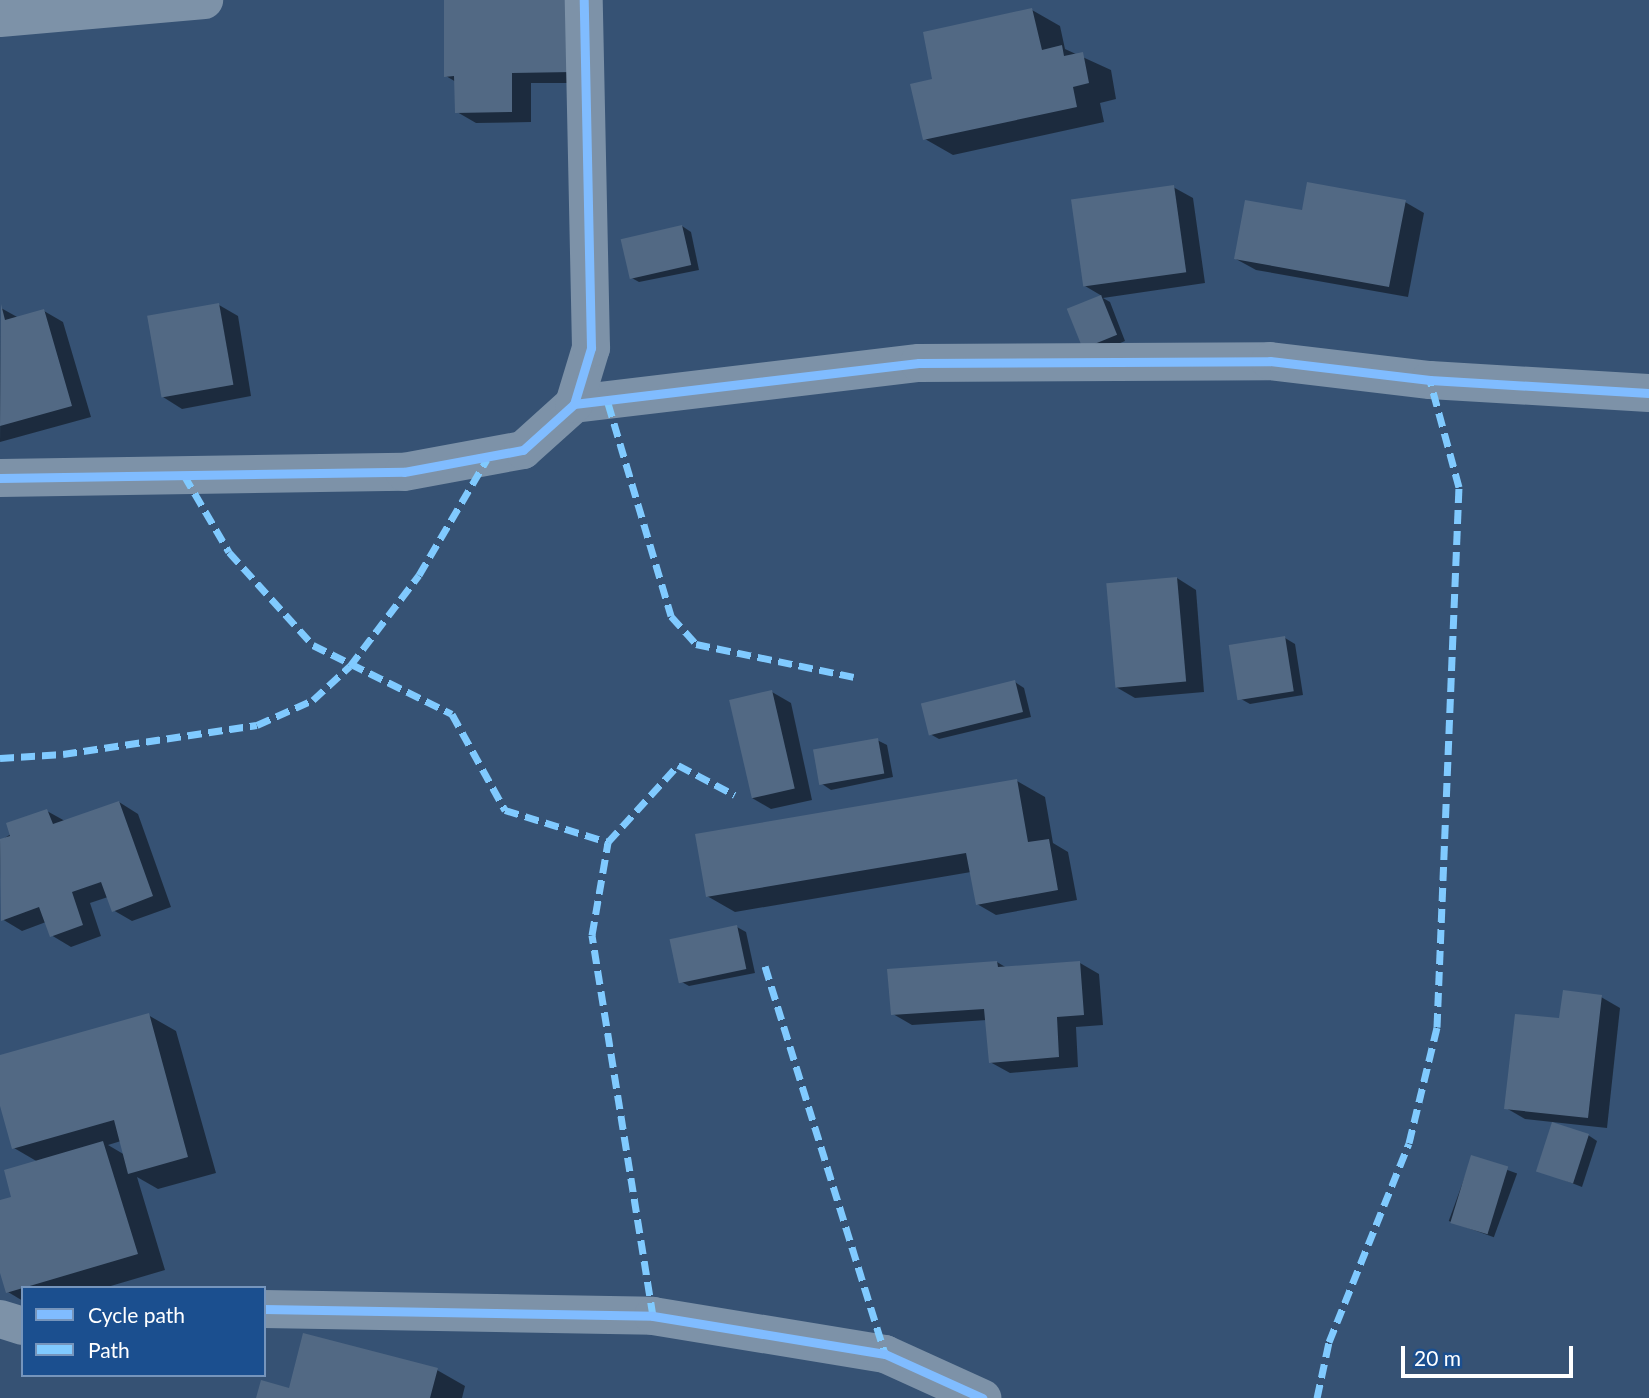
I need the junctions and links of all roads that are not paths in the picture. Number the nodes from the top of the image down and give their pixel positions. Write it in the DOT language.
graph roads {
  1 [pos="204,0"];
  2 [pos="584,0"];
  3 [pos="0,18"];
  4 [pos="1649,393"];
  5 [pos="574,404"];
  6 [pos="0,478"];
  7 [pos="266,1309"];
  8 [pos="0,1319"];
  9 [pos="21,1325"];
  10 [pos="982,1398"];
  1 -- 3 [label="street"];
  2 -- 5 [label="street"];
  4 -- 5 [label="street"];
  5 -- 6 [label="street"];
  7 -- 10 [label="street"];
  8 -- 9 [label="street"];
}
